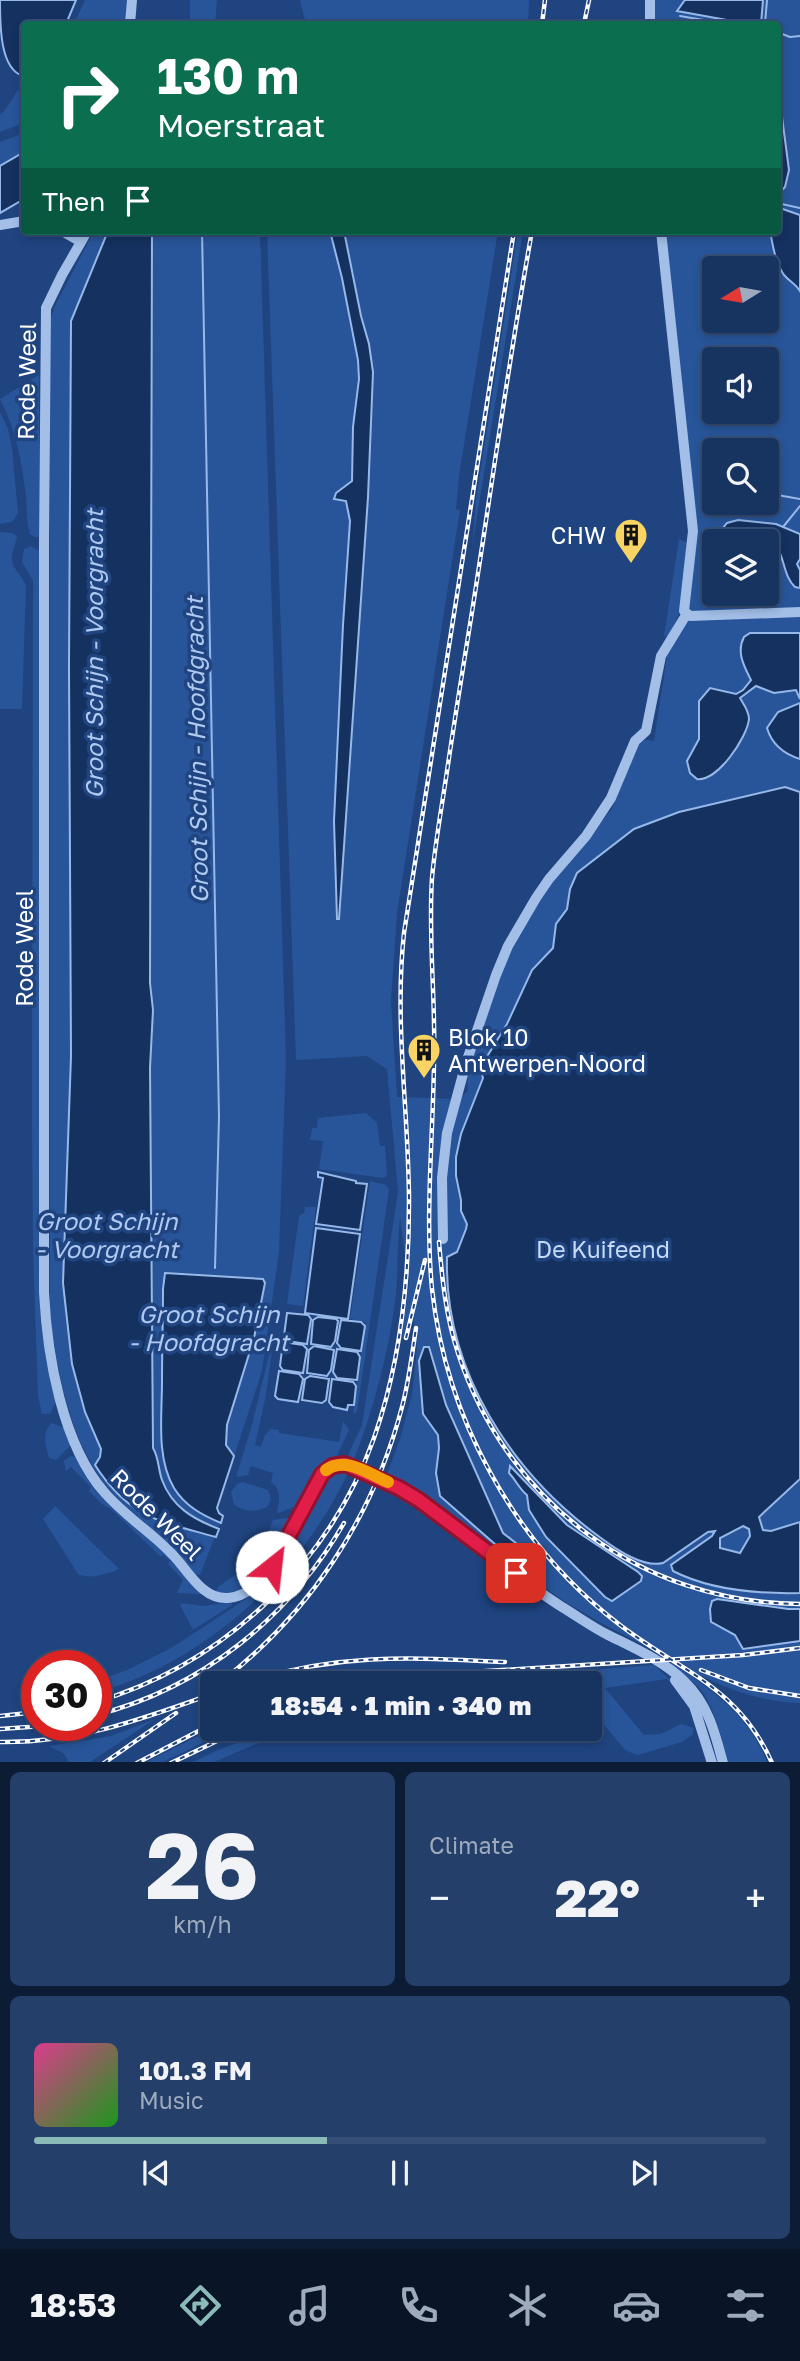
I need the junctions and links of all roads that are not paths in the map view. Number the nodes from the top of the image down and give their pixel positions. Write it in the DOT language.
graph roads {
  1 [pos="132,0"];
  2 [pos="650,0"];
  3 [pos="131,21"];
  4 [pos="650,21"];
  5 [pos="21,221"];
  6 [pos="0,225"];
  7 [pos="69,235"];
  8 [pos="86,235"];
  9 [pos="661,235"];
  10 [pos="82,242"];
  11 [pos="800,612"];
  12 [pos="686,615"];
  13 [pos="443,1239"];
  14 [pos="710,1738"];
  15 [pos="712,1762"];
  16 [pos="723,1762"];
  1 -- 3 [label="street"];
  2 -- 4 [label="street"];
  5 -- 6 [label="street"];
  7 -- 10 [label="street"];
  8 -- 10 [label="street, Rode Weel"];
  9 -- 12 [label="street"];
  10 -- 14 [label="street, Rode Weel"];
  11 -- 12 [label="street"];
  12 -- 13 [label="street"];
  14 -- 15 [label="street"];
  14 -- 16 [label="street"];
}
